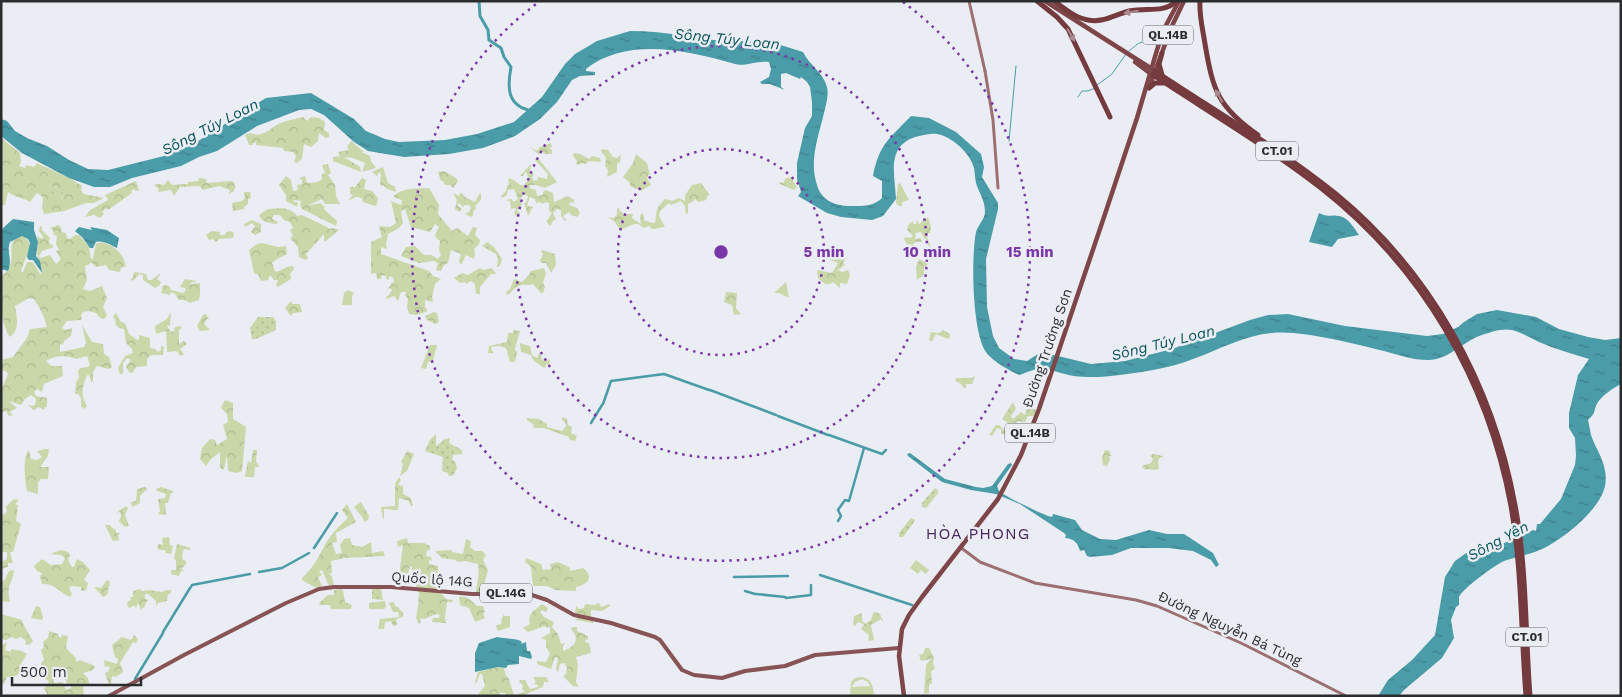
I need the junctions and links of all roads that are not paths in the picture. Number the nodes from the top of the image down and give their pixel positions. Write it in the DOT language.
graph roads {
  1 [pos="969,1"];
  2 [pos="1036,1"];
  3 [pos="1045,1"];
  4 [pos="1054,1"];
  5 [pos="1178,1"];
  6 [pos="1184,1"];
  7 [pos="1200,1"];
  8 [pos="1162,52"];
  9 [pos="1128,56"];
  10 [pos="1133,61"];
  11 [pos="985,71"];
  12 [pos="1152,72"];
  13 [pos="987,79"];
  14 [pos="1173,86"];
  15 [pos="1148,87"];
  16 [pos="1110,117"];
  17 [pos="1322,183"];
  18 [pos="998,188"];
  19 [pos="1387,246"];
  20 [pos="960,547"];
  21 [pos="1521,579"];
  22 [pos="899,648"];
  23 [pos="109,696"];
  24 [pos="904,696"];
  25 [pos="1346,696"];
  26 [pos="1526,696"];
  27 [pos="1530,696"];
  1 -- 13 [label="main road"];
  2 -- 16 [label="highway, one-way"];
  3 -- 9 [label="highway"];
  5 -- 4 [label="highway, one-way"];
  5 -- 12 [label="highway, Đường Trường Sơn / QL.14B"];
  6 -- 8 [label="highway, Đường Trường Sơn / QL.14B"];
  17 -- 7 [label="highway, one-way"];
  8 -- 12 [label="highway, Đường Trường Sơn / QL.14B"];
  8 -- 14 [label="highway"];
  9 -- 10 [label="highway"];
  9 -- 12 [label="highway"];
  10 -- 12 [label="highway"];
  10 -- 15 [label="highway"];
  11 -- 13 [label="main road"];
  12 -- 14 [label="highway, CT.01"];
  12 -- 15 [label="highway, Đường Trường Sơn / QL.14B"];
  13 -- 18 [label="main road"];
  14 -- 15 [label="highway"];
  14 -- 17 [label="highway, CT.01"];
  14 -- 19 [label="highway, CT.01"];
  15 -- 20 [label="highway, Đường Trường Sơn / QL.14B"];
  17 -- 19 [label="highway, CT.01"];
  19 -- 21 [label="highway, CT.01"];
  20 -- 22 [label="highway, Đường Trường Sơn / QL.14B"];
  20 -- 25 [label="main road, Đường Nguyễn Bá Tùng"];
  21 -- 26 [label="highway, CT.01"];
  21 -- 27 [label="highway, CT.01"];
  22 -- 23 [label="main road, Quốc lộ 14G / QL.14G"];
  22 -- 24 [label="highway, Đường Trường Sơn / QL.14B"];
}
